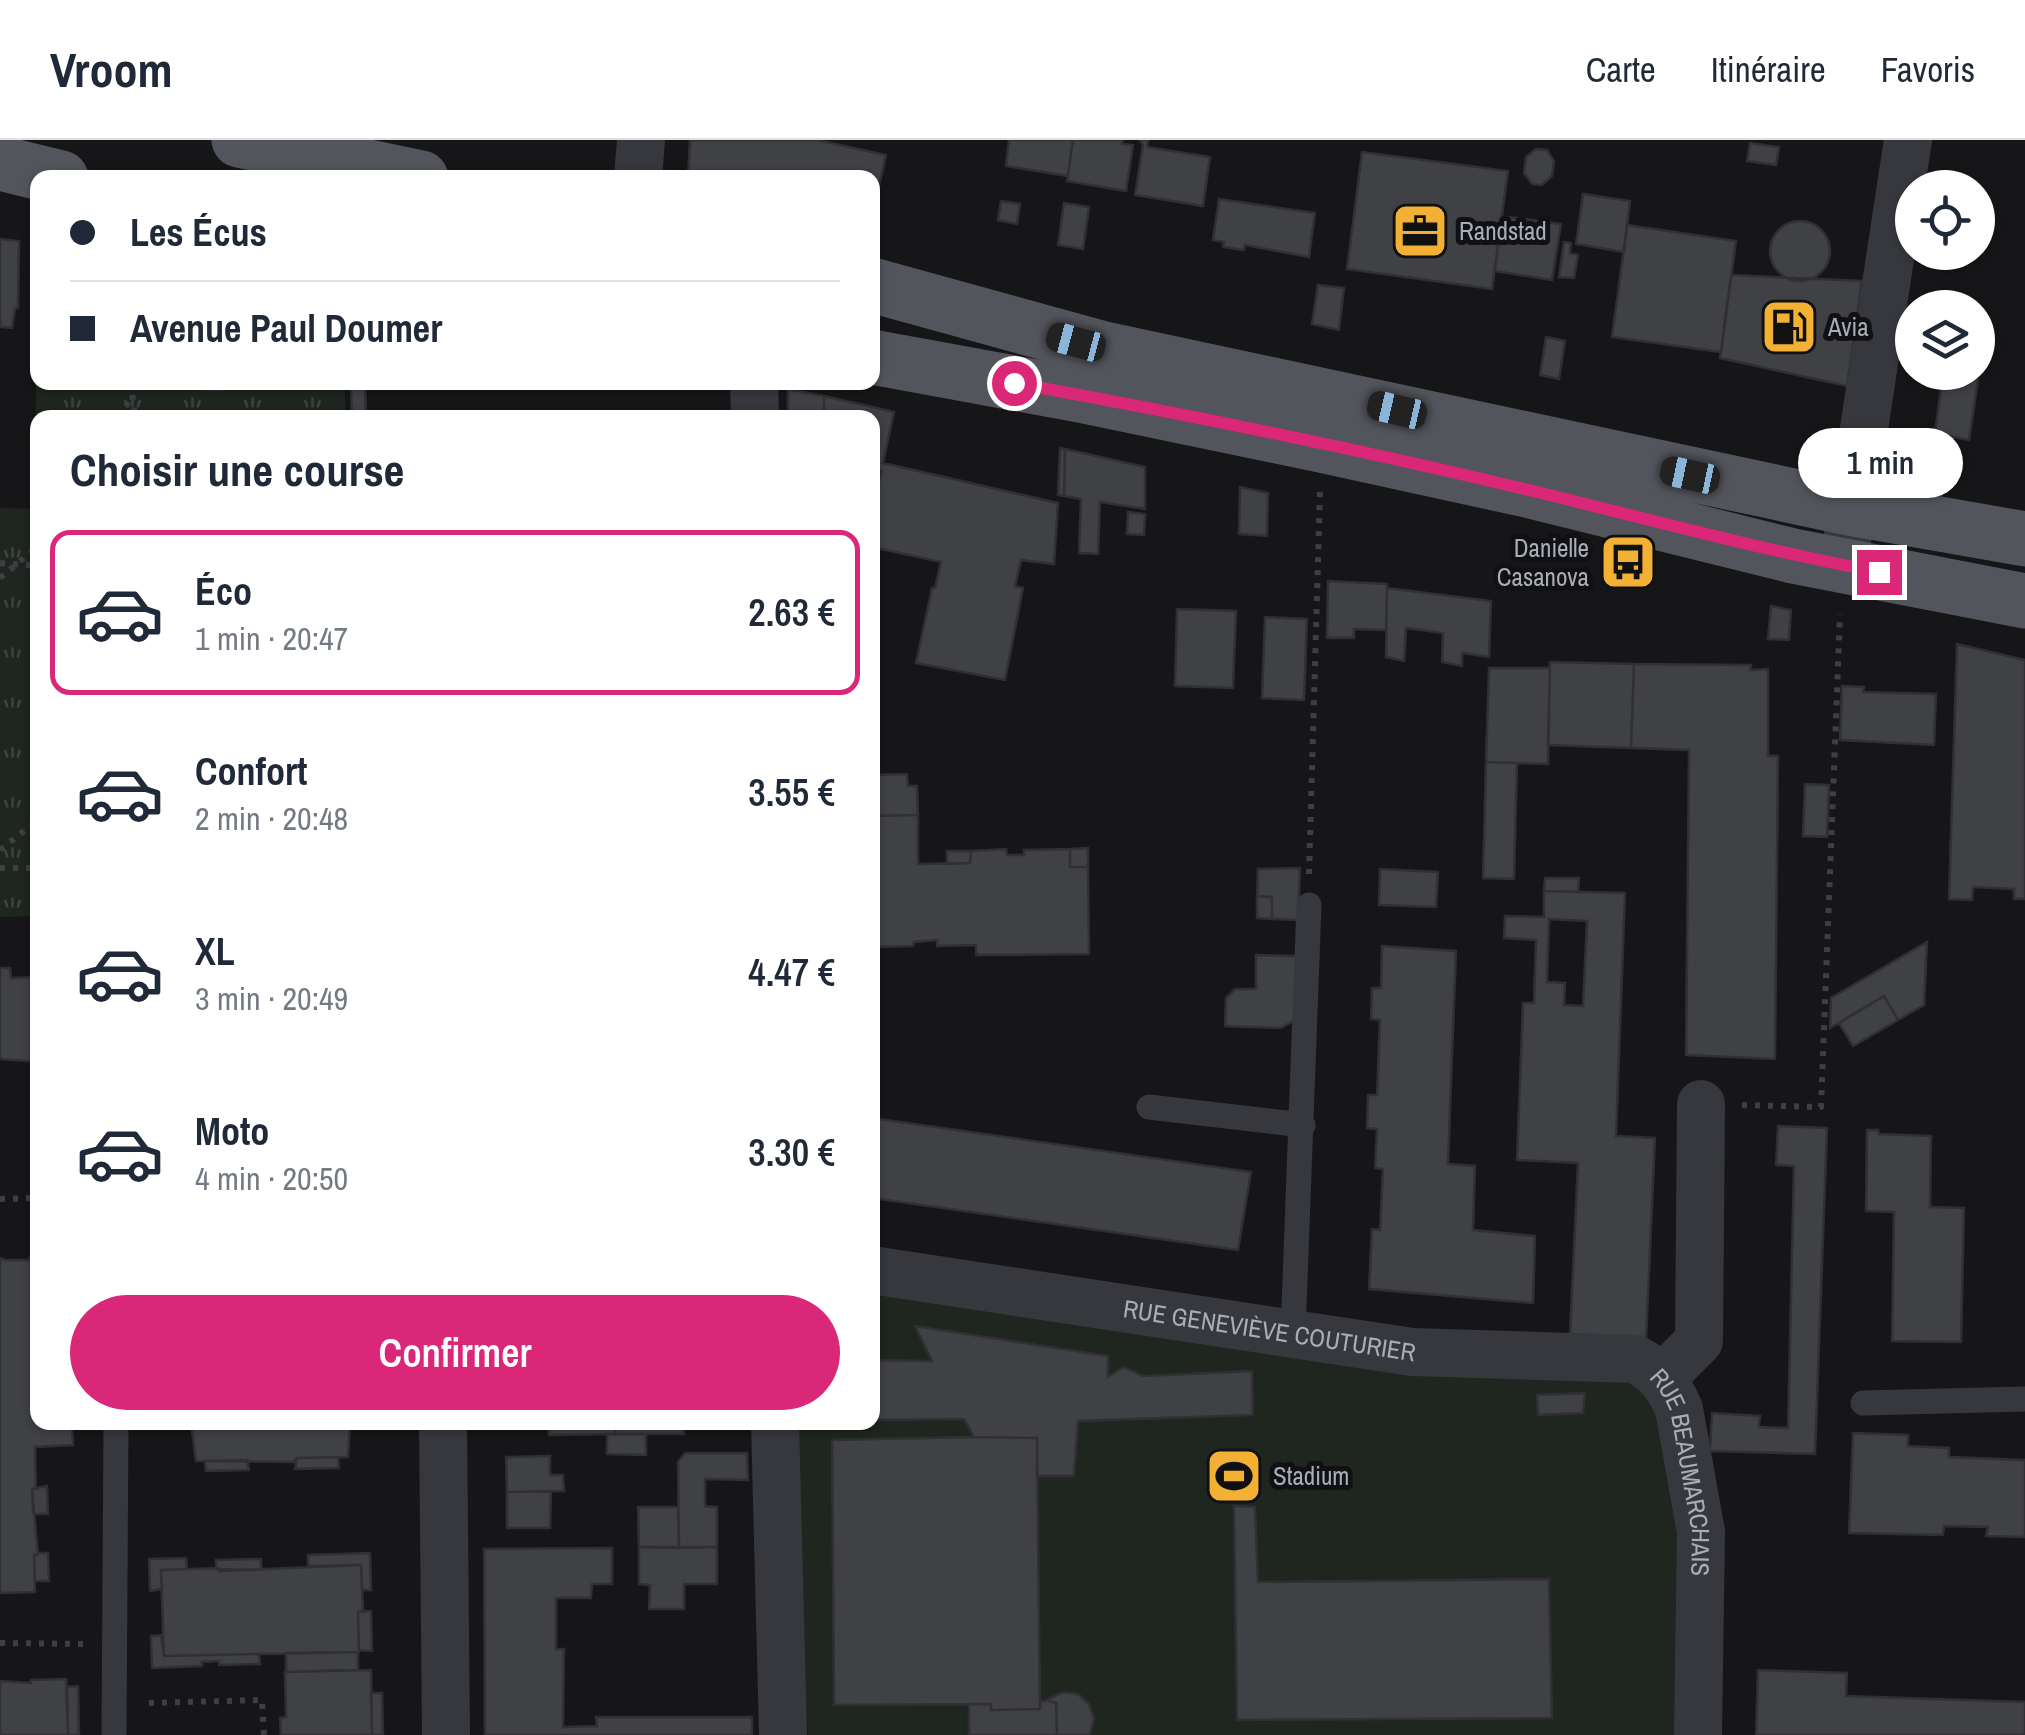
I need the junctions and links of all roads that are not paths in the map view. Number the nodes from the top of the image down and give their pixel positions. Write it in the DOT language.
graph roads {
  1 [pos="239,140"];
  2 [pos="641,140"];
  3 [pos="1908,140"];
  4 [pos="0,164"];
  5 [pos="383,170"];
  6 [pos="639,170"];
  7 [pos="30,171"];
  8 [pos="880,300"];
  9 [pos="880,358"];
  10 [pos="1854,510"];
  11 [pos="2025,539"];
  12 [pos="1842,566"];
  13 [pos="2025,601"];
  14 [pos="1309,905"];
  15 [pos="1701,1104"];
  16 [pos="1149,1108"];
  17 [pos="1303,1125"];
  18 [pos="880,1271"];
  19 [pos="1293,1334"];
  20 [pos="1662,1378"];
  21 [pos="2025,1399"];
  22 [pos="1863,1403"];
  23 [pos="116,1430"];
  24 [pos="443,1430"];
  25 [pos="775,1430"];
  26 [pos="114,1735"];
  27 [pos="446,1735"];
  28 [pos="783,1735"];
  29 [pos="1698,1735"];
  1 -- 5 [label="main road"];
  2 -- 6 [label="street"];
  3 -- 10 [label="street"];
  4 -- 7 [label="main road"];
  8 -- 10 [label="main road"];
  9 -- 12 [label="main road"];
  10 -- 11 [label="main road"];
  10 -- 12 [label="street"];
  12 -- 13 [label="main road"];
  14 -- 17 [label="lane"];
  15 -- 20 [label="street, RUE BEAUMARCHAIS"];
  16 -- 17 [label="lane"];
  17 -- 19 [label="lane"];
  18 -- 19 [label="street, RUE GENEVIÈVE COUTURIER"];
  19 -- 20 [label="street, RUE GENEVIÈVE COUTURIER"];
  20 -- 29 [label="street, RUE BEAUMARCHAIS"];
  21 -- 22 [label="lane"];
  23 -- 26 [label="lane"];
  24 -- 27 [label="street"];
  25 -- 28 [label="street"];
}
